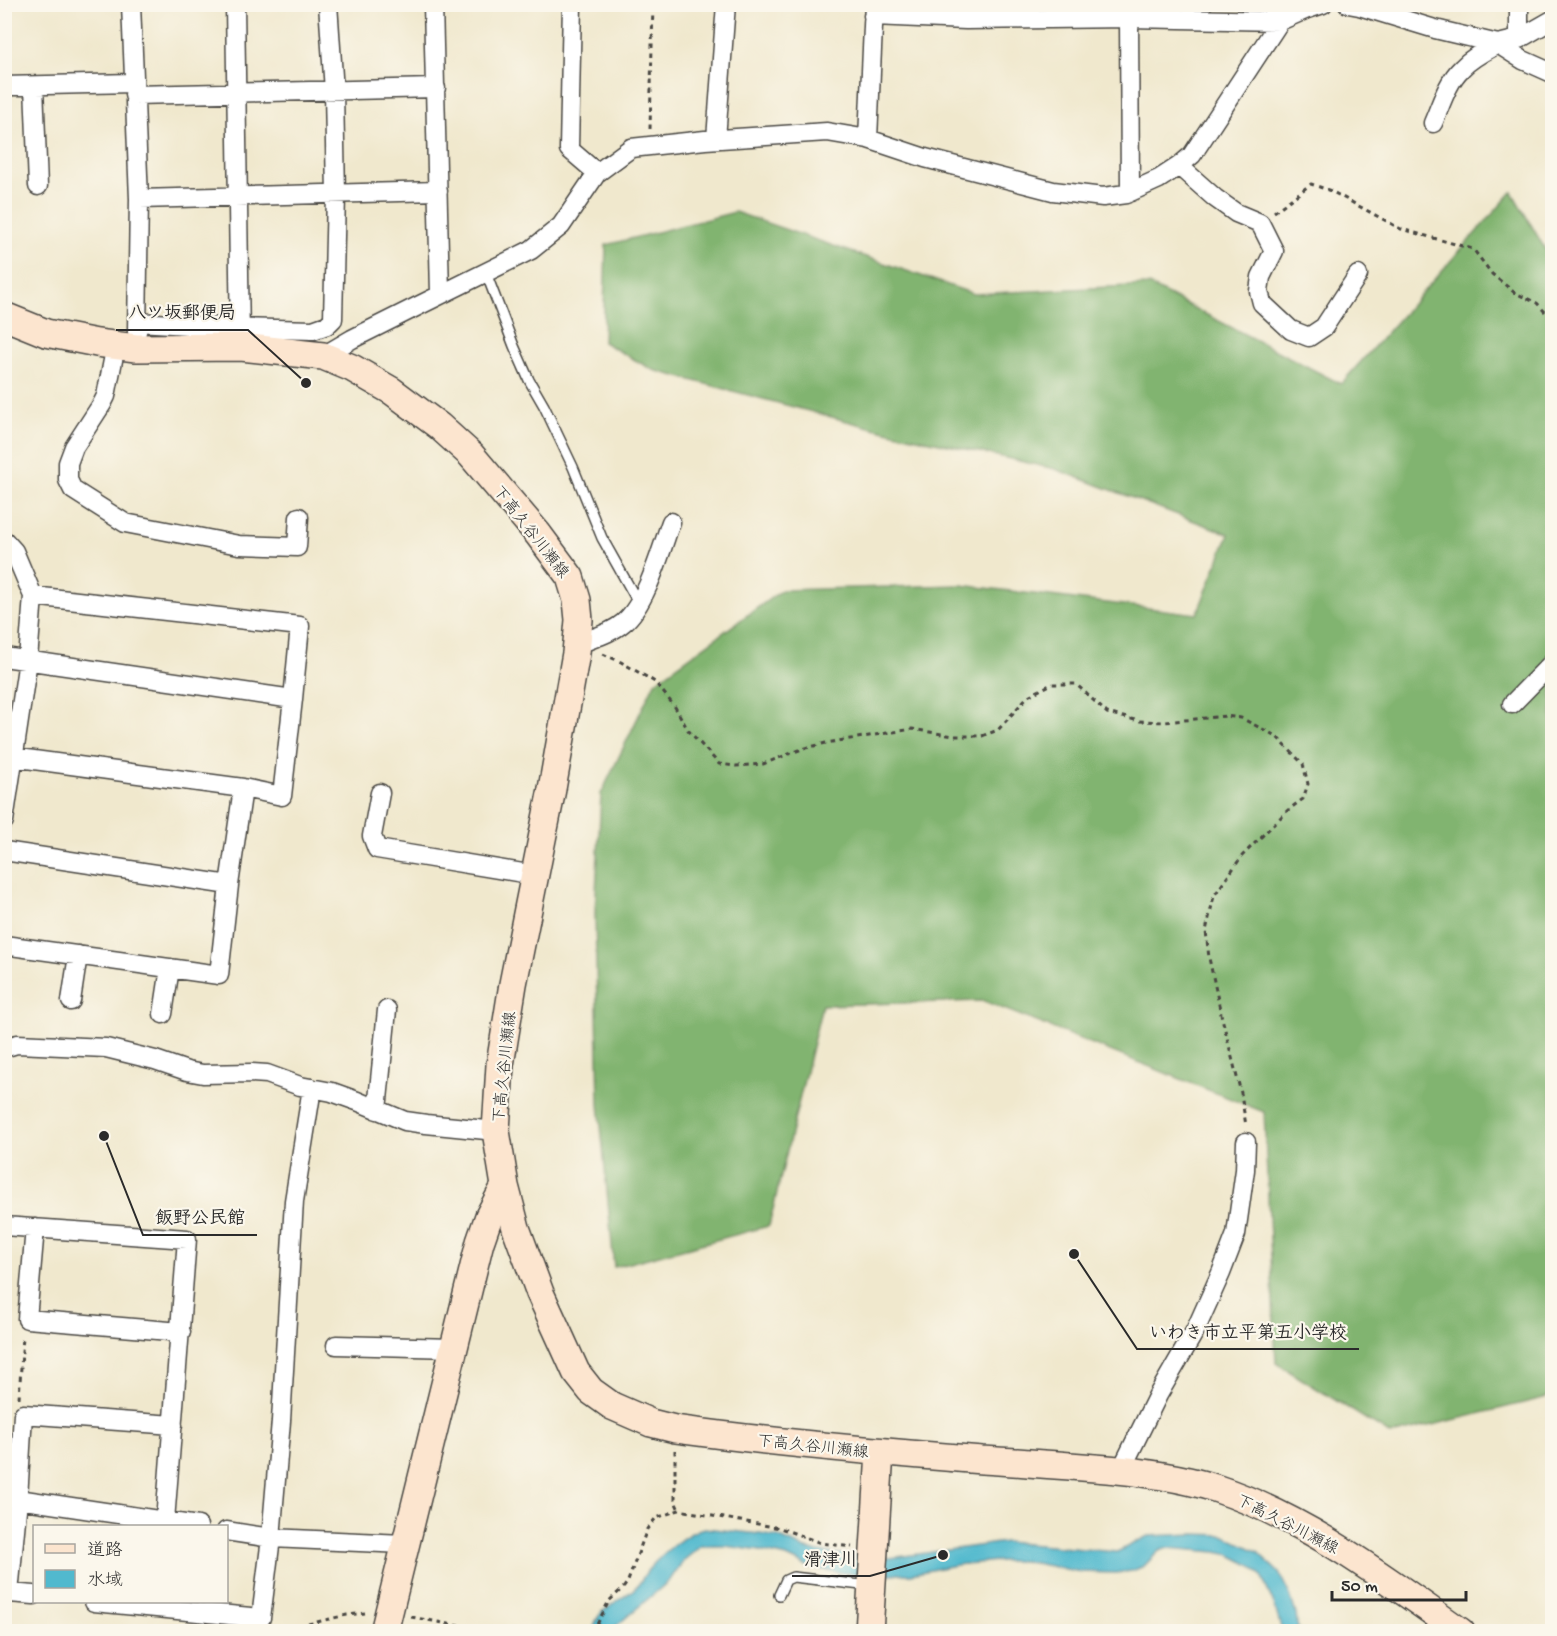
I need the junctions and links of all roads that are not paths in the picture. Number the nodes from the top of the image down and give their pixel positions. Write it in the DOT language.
graph roads {
  1 [pos="131,4"];
  2 [pos="235,4"];
  3 [pos="328,4"];
  4 [pos="433,4"];
  5 [pos="572,4"];
  6 [pos="726,4"];
  7 [pos="1323,4"];
  8 [pos="1348,4"];
  9 [pos="1519,4"];
  10 [pos="873,10"];
  11 [pos="1196,12"];
  12 [pos="1129,18"];
  13 [pos="1552,20"];
  14 [pos="1280,21"];
  15 [pos="1519,39"];
  16 [pos="1498,44"];
  17 [pos="1552,73"];
  18 [pos="4,86"];
  19 [pos="34,86"];
  20 [pos="436,88"];
  21 [pos="134,89"];
  22 [pos="334,91"];
  23 [pos="236,93"];
  24 [pos="1433,123"];
  25 [pos="716,139"];
  26 [pos="868,140"];
  27 [pos="1179,166"];
  28 [pos="597,173"];
  29 [pos="38,186"];
  30 [pos="438,191"];
  31 [pos="1130,192"];
  32 [pos="336,195"];
  33 [pos="238,196"];
  34 [pos="139,200"];
  35 [pos="486,273"];
  36 [pos="1358,275"];
  37 [pos="440,294"];
  38 [pos="4,316"];
  39 [pos="130,338"];
  40 [pos="240,338"];
  41 [pos="323,356"];
  42 [pos="299,517"];
  43 [pos="671,522"];
  44 [pos="8,548"];
  45 [pos="33,596"];
  46 [pos="639,604"];
  47 [pos="576,645"];
  48 [pos="4,657"];
  49 [pos="28,660"];
  50 [pos="1552,663"];
  51 [pos="293,699"];
  52 [pos="1512,704"];
  53 [pos="10,756"];
  54 [pos="243,788"];
  55 [pos="380,794"];
  56 [pos="4,821"];
  57 [pos="4,851"];
  58 [pos="534,874"];
  59 [pos="229,885"];
  60 [pos="4,945"];
  61 [pos="78,955"];
  62 [pos="170,968"];
  63 [pos="70,1001"];
  64 [pos="387,1010"];
  65 [pos="163,1014"];
  66 [pos="9,1043"];
  67 [pos="312,1088"];
  68 [pos="377,1110"];
  69 [pos="496,1131"];
  70 [pos="1246,1142"];
  71 [pos="505,1186"];
  72 [pos="4,1226"];
  73 [pos="35,1228"];
  74 [pos="181,1332"];
  75 [pos="336,1345"];
  76 [pos="454,1348"];
  77 [pos="173,1425"];
  78 [pos="880,1452"];
  79 [pos="1121,1470"];
  80 [pos="11,1498"];
  81 [pos="165,1521"];
  82 [pos="187,1525"];
  83 [pos="228,1531"];
  84 [pos="271,1538"];
  85 [pos="404,1544"];
  86 [pos="872,1585"];
  87 [pos="33,1595"];
  88 [pos="779,1595"];
  89 [pos="104,1603"];
  90 [pos="386,1622"];
  91 [pos="869,1632"];
  92 [pos="1461,1632"];
  1 -- 21 [label="street"];
  2 -- 23 [label="street"];
  3 -- 22 [label="street"];
  4 -- 20 [label="street"];
  5 -- 28 [label="street"];
  6 -- 25 [label="street"];
  7 -- 14 [label="street"];
  8 -- 16 [label="street"];
  9 -- 15 [label="street"];
  10 -- 12 [label="street"];
  10 -- 26 [label="street"];
  11 -- 12 [label="street"];
  11 -- 14 [label="street"];
  12 -- 31 [label="street"];
  13 -- 15 [label="street"];
  14 -- 27 [label="street"];
  15 -- 16 [label="street"];
  16 -- 17 [label="street"];
  16 -- 24 [label="street"];
  18 -- 19 [label="street"];
  19 -- 21 [label="street"];
  19 -- 29 [label="street"];
  20 -- 22 [label="street"];
  20 -- 30 [label="street"];
  21 -- 23 [label="street"];
  21 -- 34 [label="street"];
  22 -- 23 [label="street"];
  22 -- 32 [label="street"];
  23 -- 33 [label="street"];
  25 -- 26 [label="street"];
  25 -- 28 [label="street"];
  26 -- 31 [label="street"];
  27 -- 31 [label="street"];
  27 -- 36 [label="street"];
  28 -- 35 [label="street"];
  30 -- 32 [label="street"];
  30 -- 37 [label="street"];
  32 -- 33 [label="street"];
  32 -- 40 [label="street"];
  33 -- 34 [label="street"];
  33 -- 40 [label="street"];
  34 -- 39 [label="street"];
  35 -- 37 [label="street"];
  35 -- 46 [label="lane"];
  37 -- 41 [label="street"];
  38 -- 39 [label="main road, 下高久谷川瀬線"];
  39 -- 40 [label="main road, 下高久谷川瀬線"];
  39 -- 42 [label="street"];
  40 -- 41 [label="main road, 下高久谷川瀬線"];
  41 -- 47 [label="main road, 下高久谷川瀬線"];
  43 -- 46 [label="street"];
  44 -- 45 [label="street"];
  45 -- 49 [label="street"];
  45 -- 51 [label="street"];
  46 -- 47 [label="street"];
  47 -- 58 [label="main road, 下高久谷川瀬線"];
  48 -- 49 [label="street"];
  49 -- 51 [label="street"];
  49 -- 53 [label="street"];
  50 -- 52 [label="street"];
  51 -- 54 [label="street"];
  53 -- 54 [label="street"];
  53 -- 56 [label="street"];
  54 -- 59 [label="street"];
  55 -- 58 [label="street"];
  57 -- 59 [label="street"];
  58 -- 69 [label="main road, 下高久谷川瀬線"];
  59 -- 62 [label="street"];
  60 -- 61 [label="street"];
  61 -- 62 [label="street"];
  61 -- 63 [label="street"];
  62 -- 65 [label="street"];
  64 -- 68 [label="street"];
  66 -- 67 [label="street"];
  67 -- 68 [label="street"];
  67 -- 84 [label="street"];
  68 -- 69 [label="street"];
  69 -- 71 [label="main road, 下高久谷川瀬線"];
  70 -- 79 [label="street"];
  71 -- 76 [label="main road"];
  71 -- 78 [label="main road, 下高久谷川瀬線"];
  72 -- 73 [label="street"];
  73 -- 74 [label="street"];
  73 -- 74 [label="street"];
  74 -- 77 [label="street"];
  75 -- 76 [label="street"];
  76 -- 85 [label="main road"];
  77 -- 80 [label="street"];
  77 -- 81 [label="street"];
  78 -- 79 [label="main road, 下高久谷川瀬線"];
  78 -- 86 [label="main road"];
  79 -- 92 [label="main road, 下高久谷川瀬線"];
  80 -- 81 [label="street"];
  80 -- 87 [label="street"];
  81 -- 82 [label="street"];
  83 -- 84 [label="street"];
  84 -- 85 [label="street"];
  84 -- 89 [label="street"];
  85 -- 90 [label="main road"];
  86 -- 88 [label="lane"];
  86 -- 91 [label="main road"];
}
